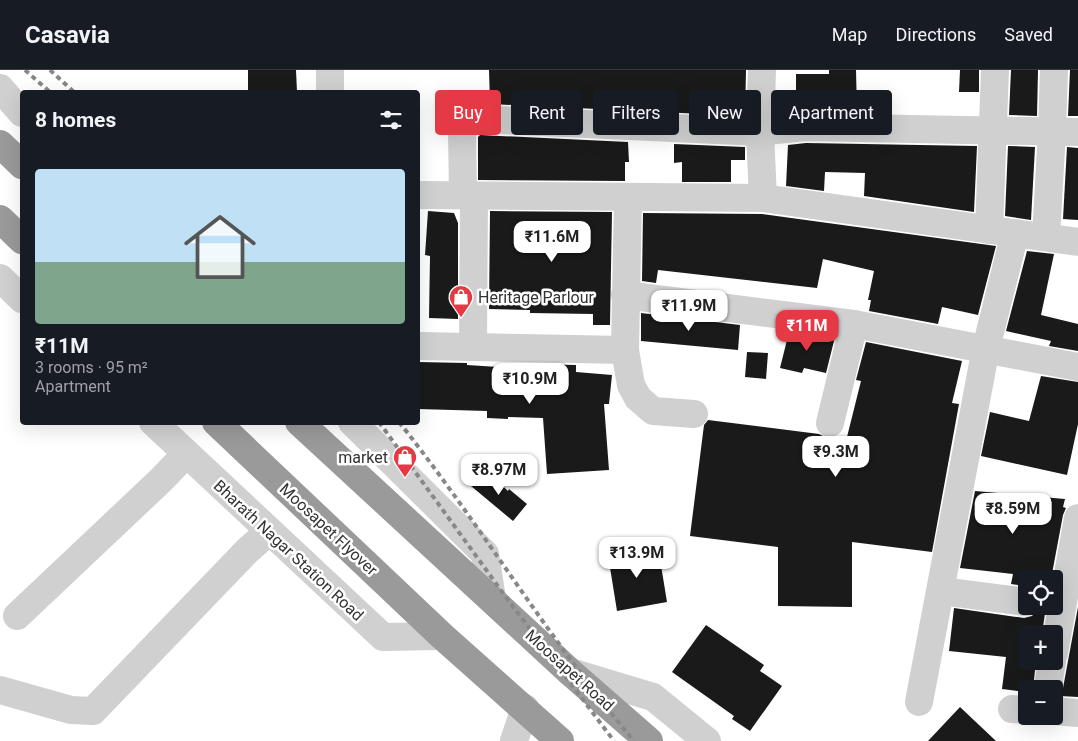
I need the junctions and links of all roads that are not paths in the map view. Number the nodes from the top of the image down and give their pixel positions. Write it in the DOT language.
graph roads {
  1 [pos="330,70"];
  2 [pos="762,70"];
  3 [pos="995,70"];
  4 [pos="1054,70"];
  5 [pos="0,88"];
  6 [pos="330,90"];
  7 [pos="761,101"];
  8 [pos="20,110"];
  9 [pos="689,129"];
  10 [pos="993,129"];
  11 [pos="761,132"];
  12 [pos="1065,132"];
  13 [pos="760,135"];
  14 [pos="0,144"];
  15 [pos="20,163"];
  16 [pos="420,195"];
  17 [pos="468,195"];
  18 [pos="628,198"];
  19 [pos="763,198"];
  20 [pos="0,219"];
  21 [pos="1002,232"];
  22 [pos="1046,237"];
  23 [pos="20,238"];
  24 [pos="1078,242"];
  25 [pos="0,278"];
  26 [pos="625,294"];
  27 [pos="20,298"];
  28 [pos="854,324"];
  29 [pos="420,346"];
  30 [pos="473,347"];
  31 [pos="986,348"];
  32 [pos="625,350"];
  33 [pos="1078,366"];
  34 [pos="694,414"];
  35 [pos="830,423"];
  36 [pos="156,425"];
  37 [pos="219,425"];
  38 [pos="302,425"];
  39 [pos="355,425"];
  40 [pos="186,454"];
  41 [pos="1078,518"];
  42 [pos="268,532"];
  43 [pos="940,591"];
  44 [pos="492,599"];
  45 [pos="1018,601"];
  46 [pos="1064,607"];
  47 [pos="17,616"];
  48 [pos="1060,625"];
  49 [pos="442,636"];
  50 [pos="570,672"];
  51 [pos="0,690"];
  52 [pos="1063,698"];
  53 [pos="918,702"];
  54 [pos="525,708"];
  55 [pos="1078,713"];
  56 [pos="514,741"];
  57 [pos="560,741"];
  58 [pos="649,741"];
  59 [pos="708,741"];
  1 -- 6 [label="street"];
  2 -- 7 [label="street"];
  3 -- 10 [label="street"];
  4 -- 12 [label="street"];
  5 -- 8 [label="street"];
  9 -- 17 [label="street"];
  10 -- 11 [label="street"];
  10 -- 12 [label="street"];
  10 -- 21 [label="street"];
  12 -- 22 [label="street"];
  13 -- 19 [label="street"];
  14 -- 15 [label="highway"];
  16 -- 17 [label="street"];
  17 -- 18 [label="street"];
  17 -- 30 [label="street"];
  18 -- 19 [label="street"];
  18 -- 26 [label="street"];
  19 -- 21 [label="street"];
  20 -- 23 [label="highway"];
  21 -- 22 [label="street"];
  21 -- 31 [label="street"];
  22 -- 24 [label="street"];
  25 -- 27 [label="street"];
  26 -- 28 [label="street"];
  26 -- 32 [label="street"];
  28 -- 31 [label="street"];
  28 -- 35 [label="street"];
  29 -- 30 [label="street"];
  30 -- 32 [label="street"];
  31 -- 33 [label="street"];
  31 -- 43 [label="street"];
  32 -- 34 [label="street"];
  36 -- 40 [label="street, Bharath Nagar Station Road"];
  37 -- 49 [label="highway, Moosapet Flyover"];
  38 -- 44 [label="highway"];
  39 -- 44 [label="street"];
  40 -- 42 [label="street, Bharath Nagar Station Road"];
  40 -- 47 [label="street"];
  41 -- 46 [label="street"];
  42 -- 49 [label="street, Bharath Nagar Station Road"];
  42 -- 51 [label="street"];
  43 -- 45 [label="street"];
  43 -- 53 [label="street"];
  44 -- 50 [label="highway, Moosapet Road"];
  46 -- 48 [label="street"];
  49 -- 54 [label="highway"];
  50 -- 58 [label="highway, Moosapet Road"];
  50 -- 59 [label="street"];
  52 -- 55 [label="street"];
  54 -- 56 [label="street"];
  54 -- 57 [label="highway"];
}
